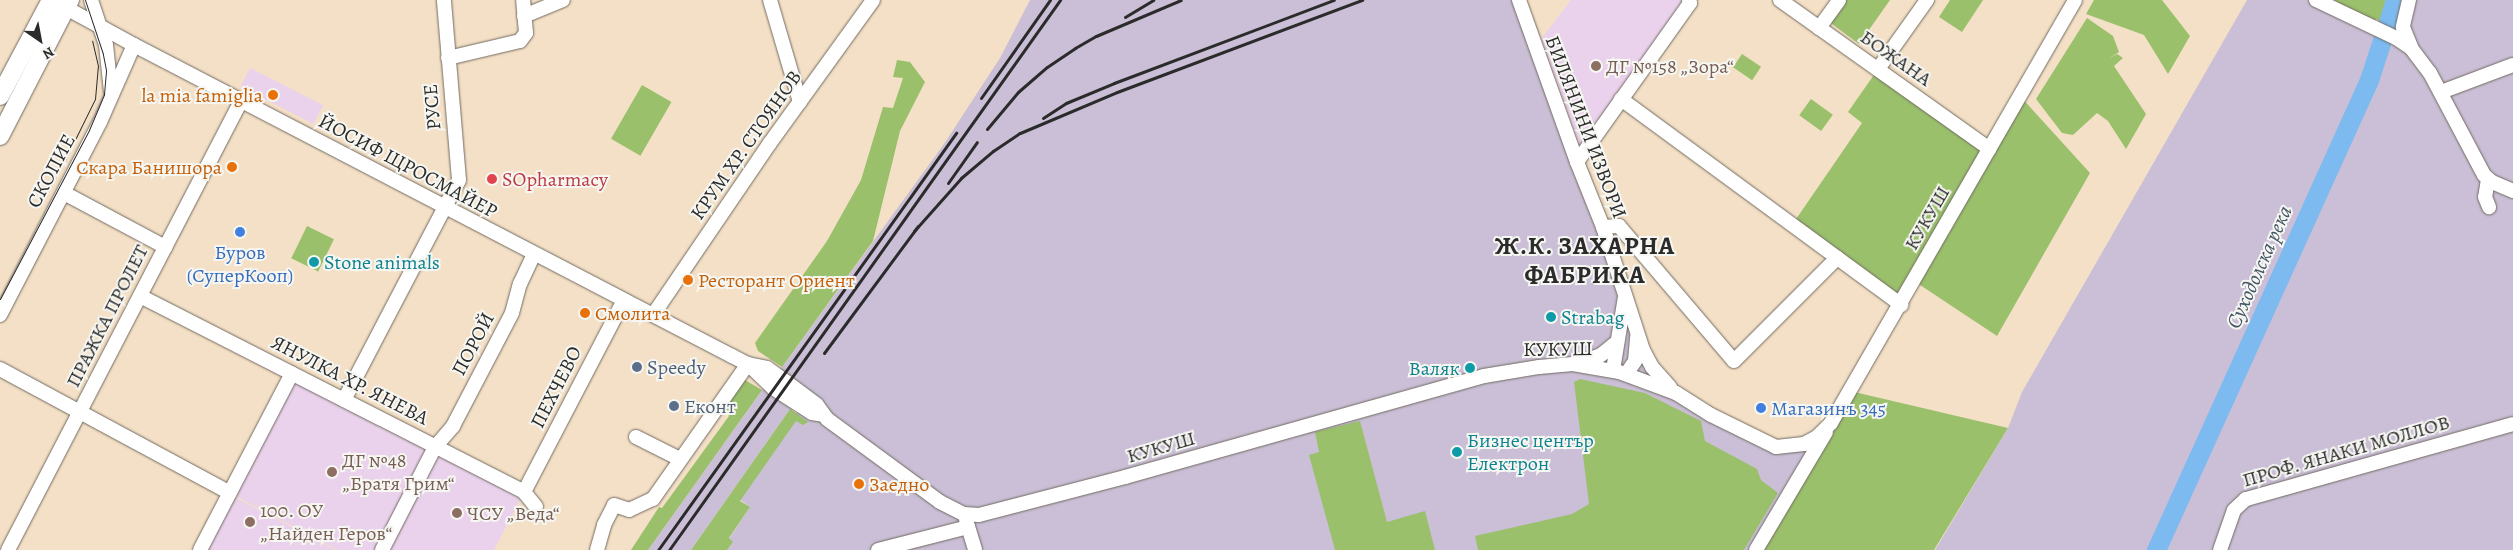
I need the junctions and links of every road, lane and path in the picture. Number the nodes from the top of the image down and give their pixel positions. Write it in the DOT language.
graph roads {
  1 [pos="51,0"];
  2 [pos="91,0"];
  3 [pos="444,0"];
  4 [pos="523,0"];
  5 [pos="563,0"];
  6 [pos="770,0"];
  7 [pos="873,0"];
  8 [pos="1519,0"];
  9 [pos="1689,0"];
  10 [pos="1780,0"];
  11 [pos="1839,0"];
  12 [pos="1927,0"];
  13 [pos="2075,0"];
  14 [pos="2316,0"];
  15 [pos="2409,0"];
  16 [pos="71,6"];
  17 [pos="524,16"];
  18 [pos="100,27"];
  19 [pos="1819,28"];
  20 [pos="134,46"];
  21 [pos="2411,48"];
  22 [pos="448,58"];
  23 [pos="2513,65"];
  24 [pos="1878,69"];
  25 [pos="2441,92"];
  26 [pos="111,95"];
  27 [pos="0,96"];
  28 [pos="1621,99"];
  29 [pos="241,101"];
  30 [pos="800,102"];
  31 [pos="0,136"];
  32 [pos="1990,149"];
  33 [pos="1577,162"];
  34 [pos="2488,179"];
  35 [pos="2513,191"];
  36 [pos="64,193"];
  37 [pos="2489,206"];
  38 [pos="444,207"];
  39 [pos="1603,227"];
  40 [pos="166,246"];
  41 [pos="534,254"];
  42 [pos="1837,258"];
  43 [pos="140,296"];
  44 [pos="1626,296"];
  45 [pos="624,300"];
  46 [pos="1901,305"];
  47 [pos="0,315"];
  48 [pos="653,315"];
  49 [pos="1637,331"];
  50 [pos="1616,343"];
  51 [pos="748,364"];
  52 [pos="1574,364"];
  53 [pos="0,368"];
  54 [pos="1613,370"];
  55 [pos="292,373"];
  56 [pos="1626,374"];
  57 [pos="1676,393"];
  58 [pos="344,400"];
  59 [pos="80,411"];
  60 [pos="1831,423"];
  61 [pos="2513,424"];
  62 [pos="636,437"];
  63 [pos="436,447"];
  64 [pos="680,459"];
  65 [pos="524,492"];
  66 [pos="230,493"];
  67 [pos="536,507"];
  68 [pos="966,520"];
  69 [pos="8,550"];
  70 [pos="200,550"];
  71 [pos="382,550"];
  72 [pos="597,550"];
  73 [pos="878,550"];
  74 [pos="975,550"];
  75 [pos="1756,550"];
  76 [pos="2220,550"];
  1 -- 16 [label="street, ЙОСИФ ЩРОСМАЙЕР"];
  1 -- 27 [label="main road"];
  2 -- 18 [label="street"];
  3 -- 22 [label="street, РУСЕ"];
  4 -- 17 [label="street"];
  5 -- 17 [label="street"];
  6 -- 30 [label="street"];
  7 -- 30 [label="street, КРУМ ХР. СТОЯНОВ"];
  8 -- 33 [label="street, БИЛЯНИНИ ИЗВОРИ"];
  9 -- 28 [label="street"];
  10 -- 19 [label="street, БОЖАНА"];
  11 -- 19 [label="street"];
  12 -- 24 [label="street"];
  13 -- 32 [label="street, КУКУШ"];
  14 -- 21 [label="street"];
  15 -- 21 [label="street"];
  16 -- 18 [label="street, ЙОСИФ ЩРОСМАЙЕР"];
  16 -- 31 [label="main road"];
  17 -- 22 [label="street"];
  18 -- 20 [label="street, ЙОСИФ ЩРОСМАЙЕР"];
  18 -- 26 [label="street"];
  19 -- 24 [label="street, БОЖАНА"];
  20 -- 26 [label="street, СКОПИЕ"];
  20 -- 29 [label="street, ЙОСИФ ЩРОСМАЙЕР"];
  21 -- 25 [label="street"];
  22 -- 38 [label="street, РУСЕ"];
  23 -- 25 [label="street"];
  24 -- 32 [label="street, БОЖАНА"];
  25 -- 34 [label="street"];
  26 -- 36 [label="street, СКОПИЕ"];
  28 -- 33 [label="street"];
  28 -- 42 [label="street"];
  29 -- 38 [label="street, ЙОСИФ ЩРОСМАЙЕР"];
  29 -- 40 [label="street, ПРАЖКА ПРОЛЕТ"];
  30 -- 48 [label="street, КРУМ ХР. СТОЯНОВ"];
  32 -- 46 [label="street, КУКУШ"];
  33 -- 39 [label="street, БИЛЯНИНИ ИЗВОРИ"];
  34 -- 35 [label="street"];
  34 -- 37 [label="street"];
  36 -- 40 [label="street"];
  36 -- 47 [label="street, СКОПИЕ"];
  38 -- 41 [label="street, ЙОСИФ ЩРОСМАЙЕР"];
  38 -- 58 [label="street, РУСЕ"];
  39 -- 42 [label="street"];
  39 -- 44 [label="street, БИЛЯНИНИ ИЗВОРИ"];
  40 -- 43 [label="street, ПРАЖКА ПРОЛЕТ"];
  41 -- 45 [label="street, ЙОСИФ ЩРОСМАЙЕР"];
  41 -- 63 [label="street, ПОРОЙ"];
  42 -- 46 [label="street"];
  43 -- 55 [label="street, ЯНУЛКА ХР. ЯНЕВА"];
  43 -- 59 [label="street, ПРАЖКА ПРОЛЕТ"];
  44 -- 49 [label="street, БИЛЯНИНИ ИЗВОРИ"];
  44 -- 50 [label="street"];
  45 -- 48 [label="street, ЙОСИФ ЩРОСМАЙЕР"];
  45 -- 65 [label="street, ПЕХЧЕВО"];
  46 -- 60 [label="street, КУКУШ"];
  48 -- 51 [label="street, ЙОСИФ ЩРОСМАЙЕР"];
  49 -- 56 [label="street, БИЛЯНИНИ ИЗВОРИ"];
  49 -- 57 [label="street, БИЛЯНИНИ ИЗВОРИ"];
  50 -- 52 [label="street"];
  50 -- 54 [label="street"];
  51 -- 64 [label="street"];
  51 -- 68 [label="street, КУКУШ"];
  52 -- 54 [label="street, КУКУШ"];
  52 -- 68 [label="street, КУКУШ"];
  53 -- 59 [label="street"];
  54 -- 56 [label="street, КУКУШ"];
  55 -- 58 [label="street, ЯНУЛКА ХР. ЯНЕВА"];
  55 -- 66 [label="street"];
  56 -- 57 [label="street, КУКУШ"];
  57 -- 60 [label="street, КУКУШ"];
  58 -- 63 [label="street, ЯНУЛКА ХР. ЯНЕВА"];
  59 -- 66 [label="street"];
  59 -- 69 [label="street, ПРАЖКА ПРОЛЕТ"];
  60 -- 75 [label="street"];
  61 -- 76 [label="street, ПРОФ. ЯНАКИ МОЛЛОВ"];
  62 -- 64 [label="street"];
  63 -- 65 [label="street, ЯНУЛКА ХР. ЯНЕВА"];
  63 -- 71 [label="street, ПОРОЙ"];
  64 -- 72 [label="street"];
  65 -- 67 [label="street, ЯНУЛКА ХР. ЯНЕВА"];
  66 -- 70 [label="street"];
  68 -- 73 [label="street"];
  68 -- 74 [label="street"];
}
